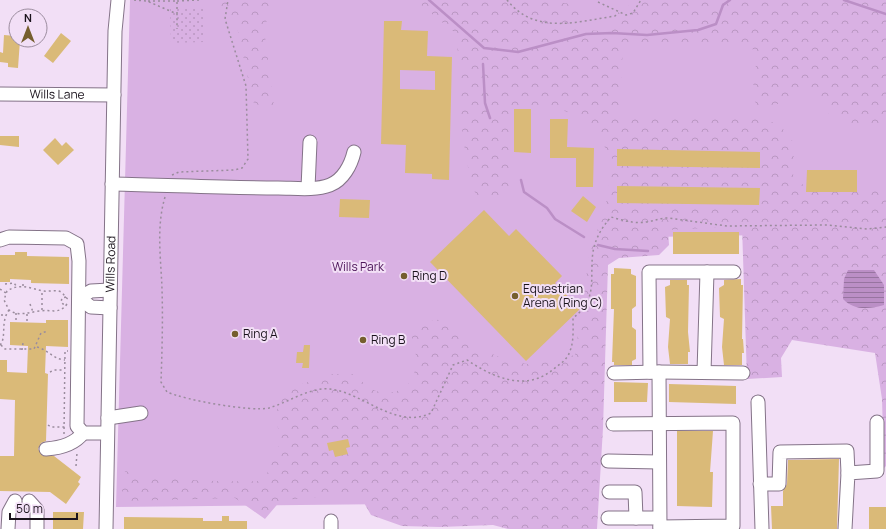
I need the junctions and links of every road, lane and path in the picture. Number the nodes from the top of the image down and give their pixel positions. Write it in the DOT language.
graph roads {
  1 [pos="118,0"];
  2 [pos="134,0"];
  3 [pos="199,0"];
  4 [pos="228,0"];
  5 [pos="507,0"];
  6 [pos="641,0"];
  7 [pos="147,1"];
  8 [pos="177,1"];
  9 [pos="598,2"];
  10 [pos="619,13"];
  11 [pos="177,14"];
  12 [pos="177,29"];
  13 [pos="0,94"];
  14 [pos="114,95"];
  15 [pos="310,142"];
  16 [pos="354,152"];
  17 [pos="112,184"];
  18 [pos="169,184"];
  19 [pos="308,188"];
  20 [pos="886,228"];
  21 [pos="0,240"];
  22 [pos="707,272"];
  23 [pos="734,272"];
  24 [pos="23,281"];
  25 [pos="4,284"];
  26 [pos="38,285"];
  27 [pos="23,286"];
  28 [pos="17,287"];
  29 [pos="0,289"];
  30 [pos="38,289"];
  31 [pos="42,290"];
  32 [pos="110,290"];
  33 [pos="6,293"];
  34 [pos="2,297"];
  35 [pos="5,297"];
  36 [pos="70,300"];
  37 [pos="30,304"];
  38 [pos="110,308"];
  39 [pos="9,310"];
  40 [pos="42,310"];
  41 [pos="33,312"];
  42 [pos="16,314"];
  43 [pos="27,314"];
  44 [pos="1,315"];
  45 [pos="6,315"];
  46 [pos="16,320"];
  47 [pos="27,321"];
  48 [pos="48,331"];
  49 [pos="23,343"];
  50 [pos="0,345"];
  51 [pos="37,346"];
  52 [pos="22,350"];
  53 [pos="65,360"];
  54 [pos="64,370"];
  55 [pos="50,372"];
  56 [pos="614,372"];
  57 [pos="654,372"];
  58 [pos="704,372"];
  59 [pos="743,372"];
  60 [pos="758,402"];
  61 [pos="141,413"];
  62 [pos="108,418"];
  63 [pos="877,422"];
  64 [pos="613,424"];
  65 [pos="659,424"];
  66 [pos="48,425"];
  67 [pos="78,430"];
  68 [pos="108,433"];
  69 [pos="76,447"];
  70 [pos="46,449"];
  71 [pos="608,461"];
  72 [pos="659,462"];
  73 [pos="76,466"];
  74 [pos="848,473"];
  75 [pos="760,484"];
  76 [pos="608,492"];
  77 [pos="15,501"];
  78 [pos="29,501"];
  79 [pos="608,518"];
  80 [pos="636,518"];
  81 [pos="659,525"];
  82 [pos="8,529"];
  83 [pos="37,529"];
  84 [pos="106,529"];
  85 [pos="762,529"];
  86 [pos="845,529"];
  1 -- 14 [label="street, Wills Road"];
  2 -- 7 [label="path"];
  3 -- 8 [label="path"];
  4 -- 18 [label="path"];
  5 -- 10 [label="path"];
  6 -- 10 [label="path"];
  7 -- 8 [label="path"];
  7 -- 11 [label="path"];
  8 -- 11 [label="path"];
  9 -- 10 [label="path"];
  11 -- 12 [label="path"];
  13 -- 14 [label="street, Wills Lane"];
  14 -- 17 [label="street, Wills Road"];
  15 -- 19 [label="street"];
  16 -- 19 [label="street"];
  17 -- 18 [label="street"];
  17 -- 32 [label="street, Wills Road"];
  18 -- 19 [label="street"];
  18 -- 20 [label="path"];
  21 -- 36 [label="street"];
  22 -- 23 [label="street"];
  22 -- 57 [label="street"];
  22 -- 58 [label="street"];
  24 -- 27 [label="path"];
  25 -- 28 [label="path"];
  26 -- 30 [label="path"];
  27 -- 28 [label="path"];
  27 -- 30 [label="path"];
  28 -- 33 [label="path"];
  29 -- 33 [label="path"];
  30 -- 31 [label="path"];
  31 -- 36 [label="path"];
  31 -- 40 [label="path"];
  32 -- 36 [label="street"];
  32 -- 38 [label="street, Wills Road"];
  33 -- 35 [label="path"];
  34 -- 35 [label="path"];
  35 -- 39 [label="path"];
  36 -- 38 [label="street"];
  36 -- 40 [label="path"];
  36 -- 67 [label="street"];
  37 -- 41 [label="path"];
  38 -- 62 [label="street, Wills Road"];
  39 -- 42 [label="path"];
  39 -- 45 [label="path"];
  40 -- 41 [label="path"];
  41 -- 43 [label="path"];
  42 -- 43 [label="path"];
  42 -- 46 [label="path"];
  43 -- 47 [label="path"];
  44 -- 45 [label="path"];
  45 -- 50 [label="path"];
  48 -- 51 [label="path"];
  49 -- 52 [label="path"];
  50 -- 52 [label="path"];
  51 -- 52 [label="path"];
  51 -- 53 [label="path"];
  54 -- 55 [label="path"];
  56 -- 57 [label="street"];
  57 -- 58 [label="street"];
  57 -- 65 [label="street"];
  58 -- 59 [label="street"];
  60 -- 75 [label="street"];
  61 -- 62 [label="street"];
  62 -- 68 [label="street, Wills Road"];
  63 -- 74 [label="street"];
  64 -- 65 [label="street"];
  65 -- 72 [label="street"];
  65 -- 81 [label="street"];
  66 -- 67 [label="path"];
  67 -- 68 [label="street"];
  67 -- 70 [label="street"];
  68 -- 84 [label="street, Wills Road"];
  69 -- 73 [label="path"];
  71 -- 72 [label="street"];
  72 -- 81 [label="street"];
  74 -- 75 [label="street"];
  74 -- 86 [label="street"];
  75 -- 85 [label="street"];
  76 -- 80 [label="street"];
  77 -- 82 [label="street"];
  78 -- 83 [label="street"];
  79 -- 80 [label="street"];
  80 -- 81 [label="street"];
}
